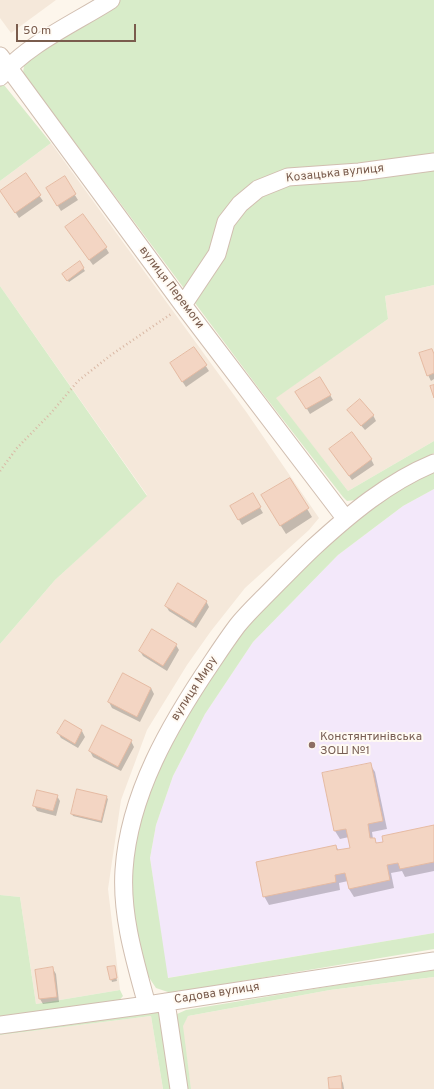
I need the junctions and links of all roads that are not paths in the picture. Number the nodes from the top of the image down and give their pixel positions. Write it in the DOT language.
graph roads {
  1 [pos="111,0"];
  2 [pos="3,67"];
  3 [pos="434,162"];
  4 [pos="182,305"];
  5 [pos="434,463"];
  6 [pos="345,518"];
  7 [pos="434,961"];
  8 [pos="166,1002"];
  9 [pos="147,1005"];
  10 [pos="0,1025"];
  11 [pos="179,1089"];
  1 -- 2 [label="street"];
  2 -- 4 [label="street, вулиця Перемоги"];
  3 -- 4 [label="street, Козацька вулиця"];
  4 -- 6 [label="street, вулиця Перемоги"];
  5 -- 6 [label="street, вулиця Миру"];
  6 -- 9 [label="street, вулиця Миру"];
  7 -- 8 [label="street, Садова вулиця"];
  8 -- 9 [label="street, Садова вулиця"];
  8 -- 11 [label="street"];
  9 -- 10 [label="street, Садова вулиця"];
}
